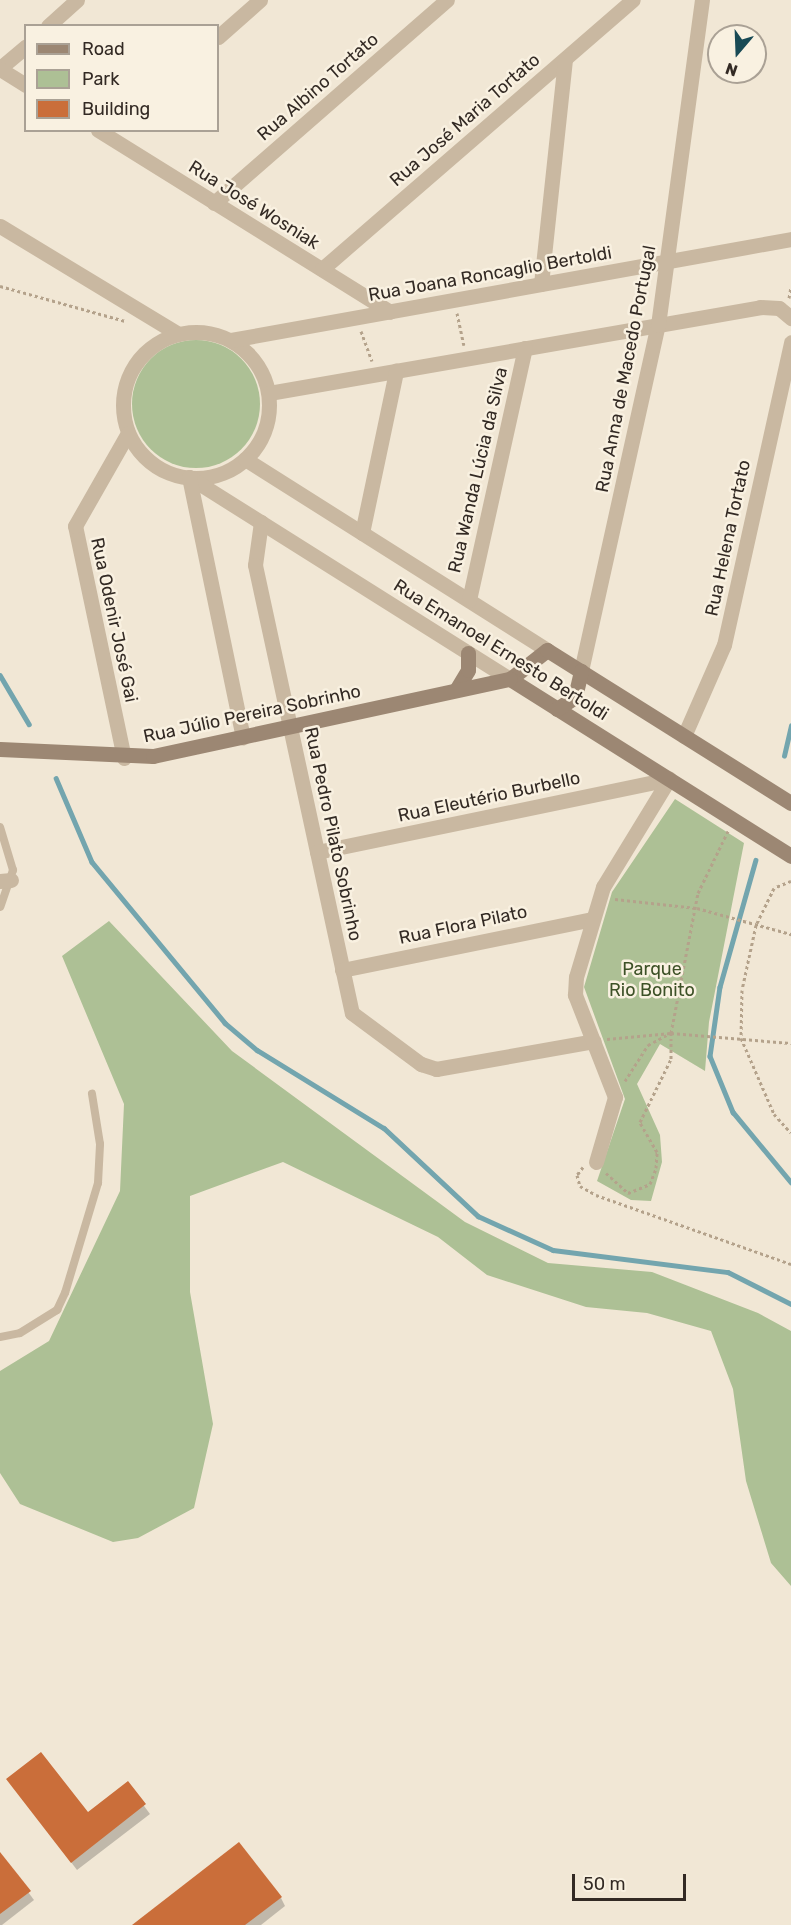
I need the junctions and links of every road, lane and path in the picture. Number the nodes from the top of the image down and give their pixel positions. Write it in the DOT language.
graph roads {
  1 [pos="77,0"];
  2 [pos="260,0"];
  3 [pos="447,0"];
  4 [pos="633,0"];
  5 [pos="700,1"];
  6 [pos="50,24"];
  7 [pos="219,36"];
  8 [pos="24,48"];
  9 [pos="565,59"];
  10 [pos="0,69"];
  11 [pos="24,84"];
  12 [pos="104,132"];
  13 [pos="214,202"];
  14 [pos="0,226"];
  15 [pos="791,239"];
  16 [pos="669,262"];
  17 [pos="322,269"];
  18 [pos="541,284"];
  19 [pos="0,286"];
  20 [pos="454,300"];
  21 [pos="390,312"];
  22 [pos="789,315"];
  23 [pos="356,318"];
  24 [pos="157,321"];
  25 [pos="658,325"];
  26 [pos="178,334"];
  27 [pos="231,340"];
  28 [pos="791,342"];
  29 [pos="525,348"];
  30 [pos="467,358"];
  31 [pos="396,371"];
  32 [pos="378,374"];
  33 [pos="269,393"];
  34 [pos="128,432"];
  35 [pos="245,459"];
  36 [pos="189,477"];
  37 [pos="261,522"];
  38 [pos="362,533"];
  39 [pos="469,600"];
  40 [pos="547,650"];
  41 [pos="468,652"];
  42 [pos="581,671"];
  43 [pos="510,679"];
  44 [pos="456,690"];
  45 [pos="557,709"];
  46 [pos="290,726"];
  47 [pos="684,736"];
  48 [pos="243,737"];
  49 [pos="0,749"];
  50 [pos="124,758"];
  51 [pos="669,779"];
  52 [pos="791,803"];
  53 [pos="735,821"];
  54 [pos="0,826"];
  55 [pos="317,852"];
  56 [pos="791,856"];
  57 [pos="5,880"];
  58 [pos="791,881"];
  59 [pos="599,897"];
  60 [pos="0,907"];
  61 [pos="697,908"];
  62 [pos="592,919"];
  63 [pos="756,925"];
  64 [pos="791,934"];
  65 [pos="342,970"];
  66 [pos="671,1033"];
  67 [pos="741,1038"];
  68 [pos="594,1041"];
  69 [pos="791,1043"];
  70 [pos="624,1084"];
  71 [pos="92,1094"];
  72 [pos="791,1133"];
  73 [pos="601,1162"];
  74 [pos="791,1264"];
  75 [pos="0,1337"];
  1 -- 6 [label="street"];
  2 -- 7 [label="street"];
  3 -- 13 [label="street, Rua Albino Tortato"];
  4 -- 9 [label="street, Rua José Maria Tortato"];
  5 -- 16 [label="street, Rua Anna de Macedo Portugal"];
  8 -- 10 [label="street"];
  9 -- 17 [label="street, Rua José Maria Tortato"];
  9 -- 18 [label="street"];
  10 -- 11 [label="street"];
  12 -- 13 [label="street, Rua José Wosniak"];
  13 -- 17 [label="street, Rua José Wosniak"];
  14 -- 24 [label="street"];
  15 -- 16 [label="street, Rua Joana Roncaglio Bertoldi"];
  16 -- 18 [label="street, Rua Joana Roncaglio Bertoldi"];
  16 -- 25 [label="street, Rua Anna de Macedo Portugal"];
  17 -- 21 [label="street, Rua José Wosniak"];
  18 -- 20 [label="street, Rua Joana Roncaglio Bertoldi"];
  19 -- 24 [label="path"];
  20 -- 21 [label="street, Rua Joana Roncaglio Bertoldi"];
  20 -- 30 [label="path"];
  21 -- 23 [label="street, Rua Joana Roncaglio Bertoldi"];
  22 -- 25 [label="street"];
  23 -- 27 [label="street, Rua Joana Roncaglio Bertoldi"];
  23 -- 32 [label="path"];
  24 -- 26 [label="street"];
  25 -- 29 [label="street"];
  25 -- 42 [label="street, Rua Anna de Macedo Portugal"];
  26 -- 27 [label="street"];
  26 -- 34 [label="street"];
  27 -- 33 [label="street"];
  28 -- 47 [label="street, Rua Helena Tortato"];
  29 -- 30 [label="street"];
  29 -- 39 [label="street, Rua Wanda Lúcia da Silva"];
  30 -- 31 [label="street"];
  31 -- 32 [label="street"];
  31 -- 38 [label="street"];
  32 -- 33 [label="street"];
  33 -- 35 [label="street"];
  34 -- 36 [label="street"];
  34 -- 50 [label="street, Rua Odenir José Gai"];
  35 -- 36 [label="street"];
  35 -- 38 [label="street, Rua Emanoel Ernesto Bertoldi"];
  36 -- 37 [label="street, Rua Emanoel Ernesto Bertoldi"];
  36 -- 48 [label="street"];
  37 -- 41 [label="street, Rua Emanoel Ernesto Bertoldi"];
  37 -- 46 [label="street, Rua Pedro Pilato Sobrinho"];
  38 -- 39 [label="street, Rua Emanoel Ernesto Bertoldi"];
  39 -- 40 [label="street, Rua Emanoel Ernesto Bertoldi"];
  40 -- 42 [label="main road, Rua Emanoel Ernesto Bertoldi"];
  40 -- 43 [label="main road"];
  41 -- 43 [label="street, Rua Emanoel Ernesto Bertoldi"];
  41 -- 44 [label="main road"];
  42 -- 45 [label="main road"];
  42 -- 47 [label="main road, Rua Emanoel Ernesto Bertoldi"];
  43 -- 44 [label="main road, Rua Júlio Pereira Sobrinho"];
  43 -- 45 [label="main road, Rua Emanoel Ernesto Bertoldi"];
  44 -- 46 [label="main road, Rua Júlio Pereira Sobrinho"];
  45 -- 51 [label="main road, Rua Emanoel Ernesto Bertoldi"];
  46 -- 48 [label="main road, Rua Júlio Pereira Sobrinho"];
  46 -- 55 [label="street, Rua Pedro Pilato Sobrinho"];
  47 -- 52 [label="main road, Rua Emanoel Ernesto Bertoldi"];
  48 -- 50 [label="main road, Rua Júlio Pereira Sobrinho"];
  49 -- 50 [label="main road, Rua Júlio Pereira Sobrinho"];
  51 -- 53 [label="main road, Rua Emanoel Ernesto Bertoldi"];
  51 -- 55 [label="street, Rua Eleutério Burbello"];
  51 -- 59 [label="street"];
  53 -- 56 [label="main road, Rua Emanoel Ernesto Bertoldi"];
  53 -- 61 [label="path"];
  54 -- 57 [label="lane"];
  55 -- 65 [label="street, Rua Pedro Pilato Sobrinho"];
  57 -- 60 [label="lane"];
  58 -- 63 [label="path"];
  59 -- 61 [label="path"];
  59 -- 62 [label="street"];
  61 -- 63 [label="path"];
  61 -- 66 [label="path"];
  62 -- 65 [label="street, Rua Flora Pilato"];
  62 -- 68 [label="street"];
  63 -- 64 [label="path"];
  63 -- 67 [label="path"];
  65 -- 68 [label="street, Rua Pedro Pilato Sobrinho"];
  66 -- 67 [label="path"];
  66 -- 68 [label="path"];
  66 -- 70 [label="path"];
  66 -- 73 [label="path"];
  67 -- 69 [label="path"];
  67 -- 72 [label="path"];
  68 -- 73 [label="street"];
  71 -- 75 [label="lane"];
  73 -- 74 [label="path"];
}
